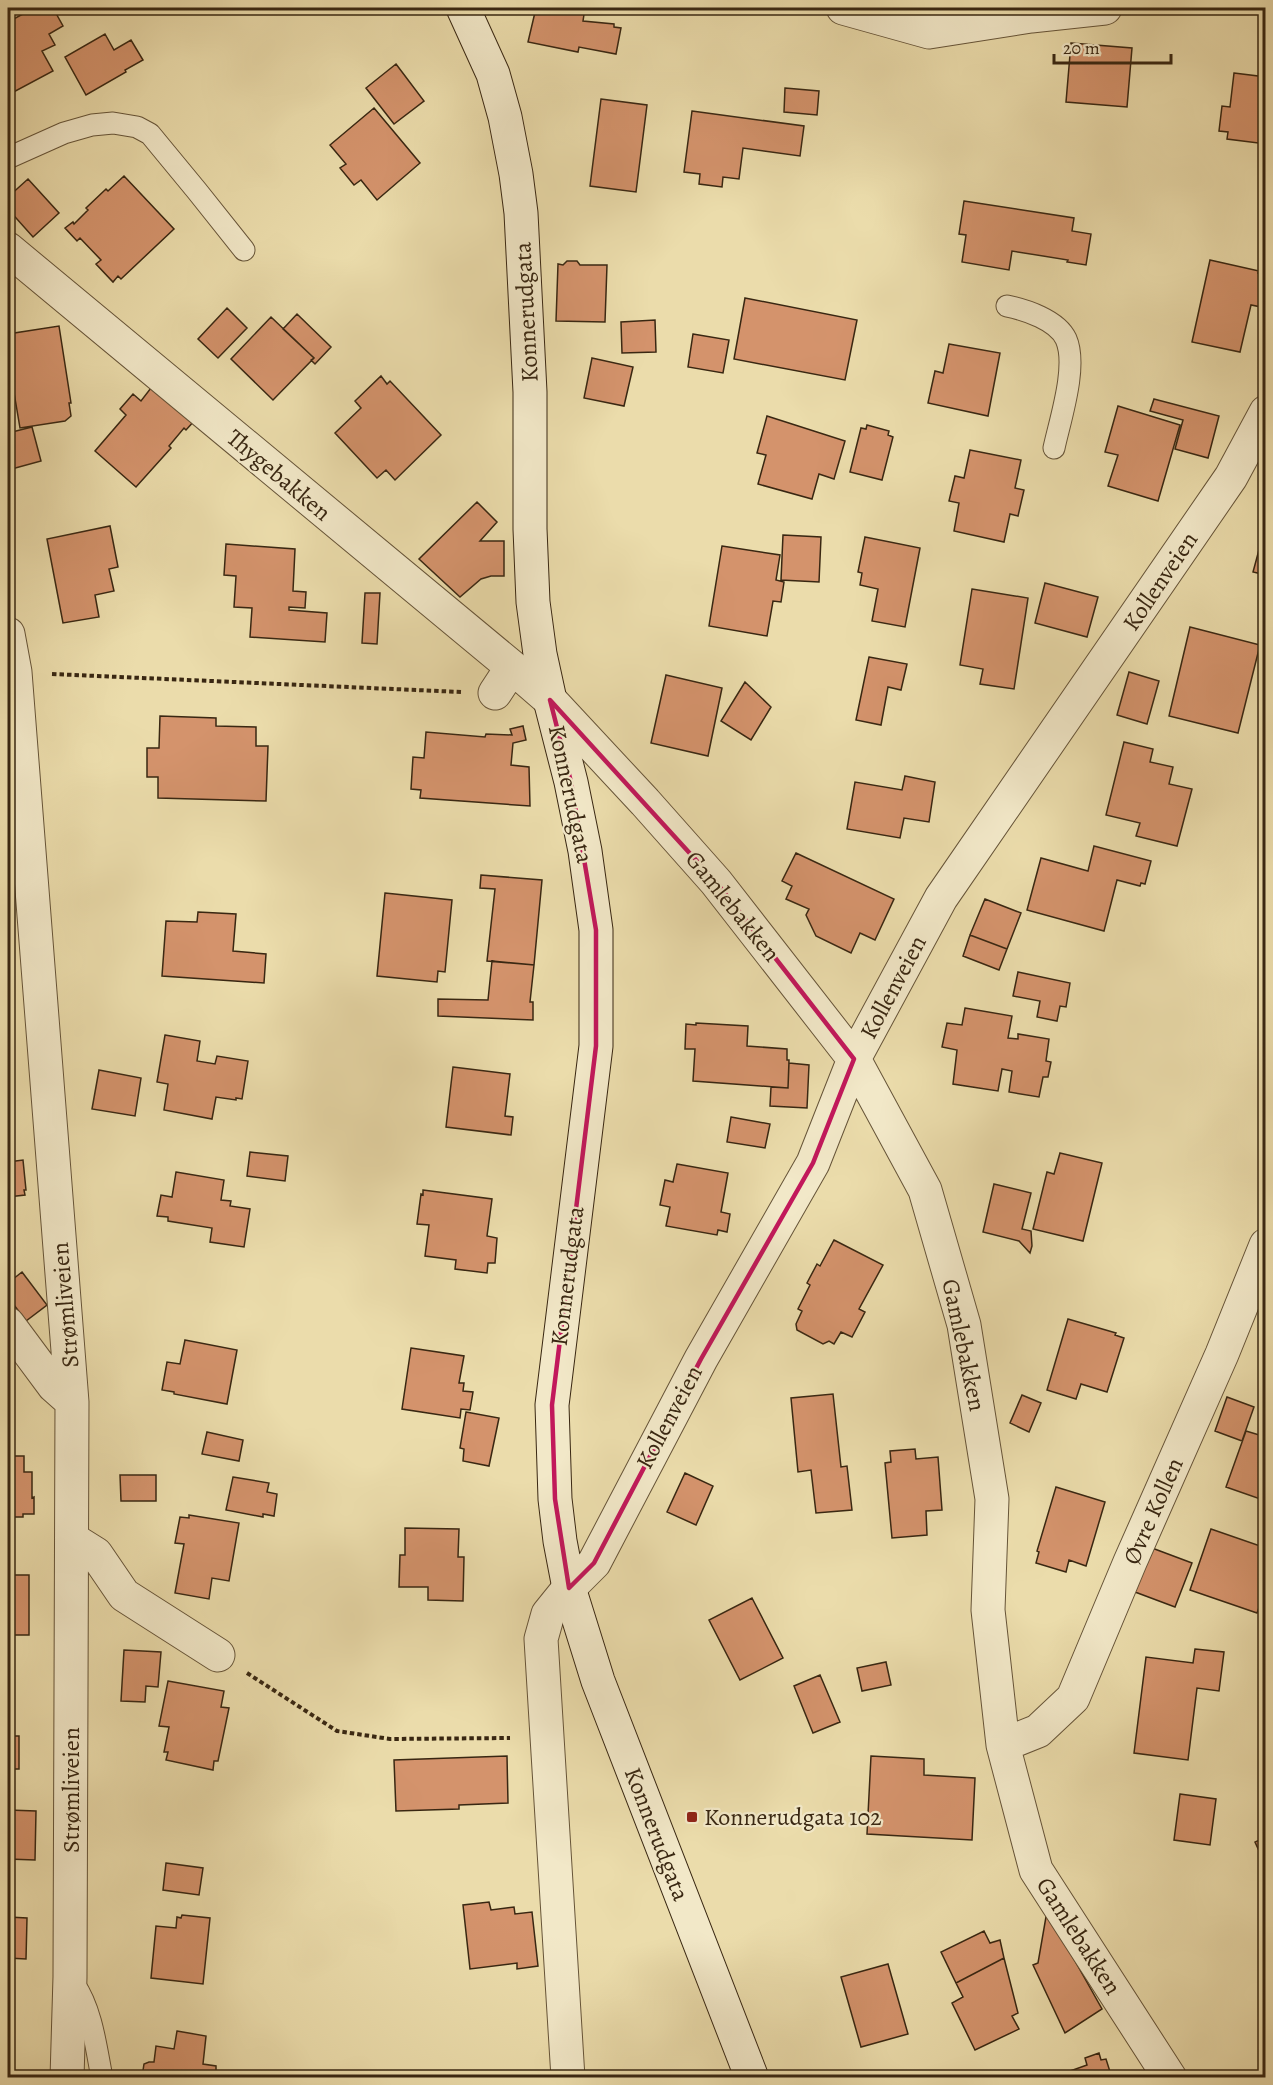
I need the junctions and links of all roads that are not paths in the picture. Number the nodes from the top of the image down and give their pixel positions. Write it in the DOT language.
graph roads {
  1 [pos="463,8"];
  2 [pos="843,8"];
  3 [pos="1105,8"];
  4 [pos="8,158"];
  5 [pos="8,249"];
  6 [pos="244,250"];
  7 [pos="1007,306"];
  8 [pos="1266,412"];
  9 [pos="1054,448"];
  10 [pos="8,634"];
  11 [pos="11,671"];
  12 [pos="550,700"];
  13 [pos="854,1059"];
  14 [pos="1266,1245"];
  15 [pos="8,1324"];
  16 [pos="72,1402"];
  17 [pos="72,1539"];
  18 [pos="569,1588"];
  19 [pos="219,1655"];
  20 [pos="1003,1745"];
  21 [pos="70,1977"];
  22 [pos="67,2078"];
  23 [pos="102,2078"];
  24 [pos="568,2078"];
  25 [pos="752,2078"];
  26 [pos="1170,2078"];
  1 -- 12 [label="street, Konnerudgata"];
  2 -- 3 [label="street"];
  4 -- 6 [label="lane"];
  5 -- 12 [label="street, Thygebakken"];
  7 -- 9 [label="lane"];
  8 -- 13 [label="street, Kollenveien"];
  10 -- 11 [label="street, Strømliveien"];
  11 -- 16 [label="street, Strømliveien"];
  12 -- 13 [label="street, Gamlebakken"];
  12 -- 18 [label="street, Konnerudgata"];
  13 -- 18 [label="street, Kollenveien"];
  13 -- 20 [label="street, Gamlebakken"];
  14 -- 20 [label="street, Øvre Kollen"];
  15 -- 16 [label="street"];
  16 -- 17 [label="street, Strømliveien"];
  17 -- 19 [label="street"];
  17 -- 21 [label="street, Strømliveien"];
  18 -- 24 [label="street"];
  18 -- 25 [label="street, Konnerudgata"];
  20 -- 26 [label="street, Gamlebakken"];
  21 -- 22 [label="street, Strømliveien"];
  21 -- 23 [label="lane, Strømliveien"];
}
